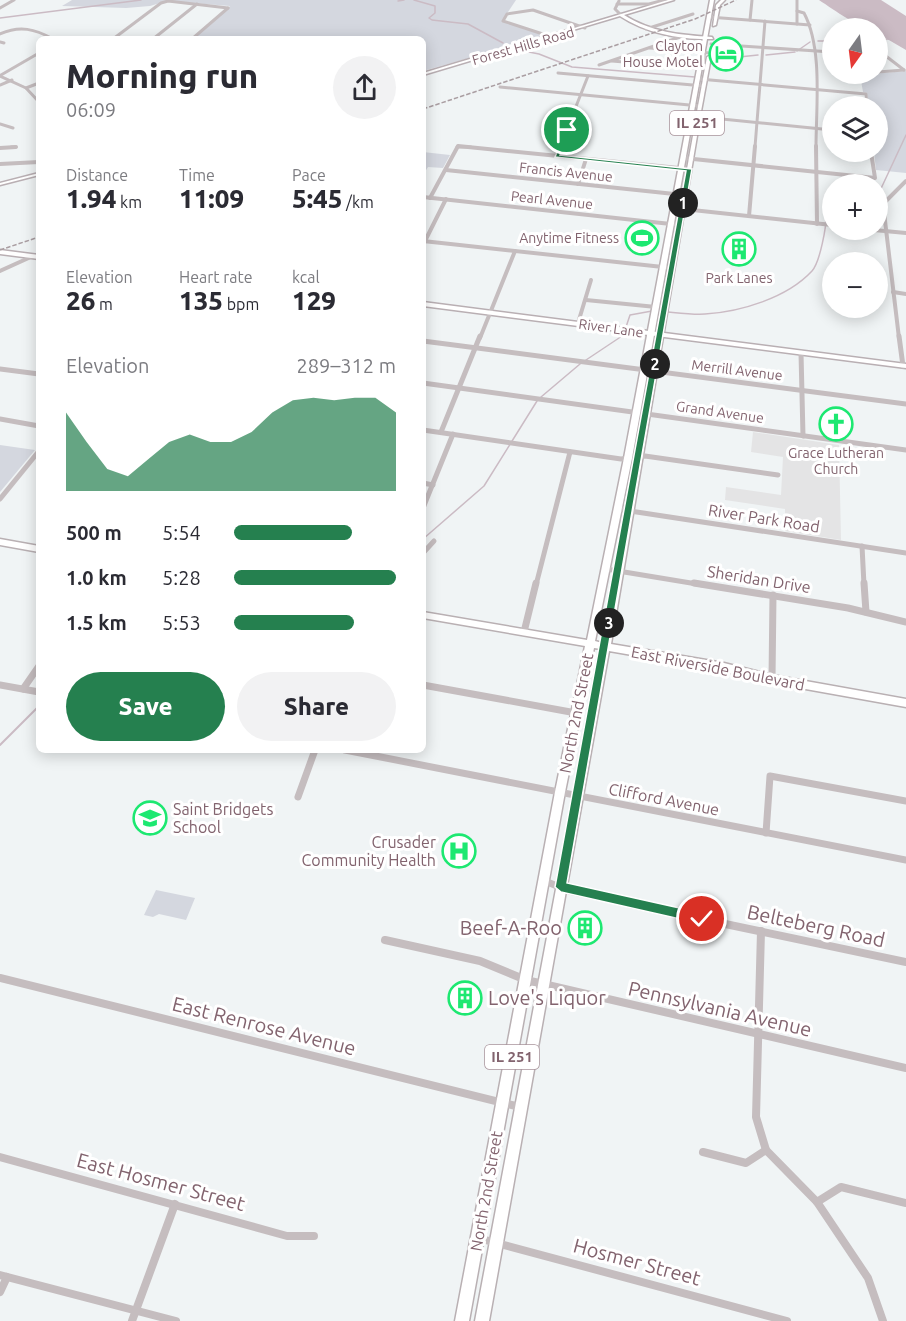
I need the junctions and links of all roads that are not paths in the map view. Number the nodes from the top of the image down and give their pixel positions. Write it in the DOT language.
graph roads {
  1 [pos="14,0"];
  2 [pos="620,0"];
  3 [pos="650,0"];
  4 [pos="664,0"];
  5 [pos="672,0"];
  6 [pos="712,0"];
  7 [pos="723,0"];
  8 [pos="752,0"];
  9 [pos="796,0"];
  10 [pos="175,1"];
  11 [pos="679,1"];
  12 [pos="197,3"];
  13 [pos="657,3"];
  14 [pos="617,4"];
  15 [pos="0,8"];
  16 [pos="797,11"];
  17 [pos="633,13"];
  18 [pos="693,14"];
  19 [pos="622,16"];
  20 [pos="709,17"];
  21 [pos="715,17"];
  22 [pos="750,20"];
  23 [pos="765,21"];
  24 [pos="797,24"];
  25 [pos="810,25"];
  26 [pos="583,27"];
  27 [pos="646,29"];
  28 [pos="0,34"];
  29 [pos="47,36"];
  30 [pos="117,36"];
  31 [pos="157,36"];
  32 [pos="195,36"];
  33 [pos="683,36"];
  34 [pos="550,37"];
  35 [pos="710,40"];
  36 [pos="647,48"];
  37 [pos="662,49"];
  38 [pos="763,49"];
  39 [pos="707,53"];
  40 [pos="815,53"];
  41 [pos="822,53"];
  42 [pos="36,55"];
  43 [pos="888,58"];
  44 [pos="612,61"];
  45 [pos="598,65"];
  46 [pos="659,65"];
  47 [pos="704,69"];
  48 [pos="888,71"];
  49 [pos="426,72"];
  50 [pos="558,73"];
  51 [pos="0,76"];
  52 [pos="588,76"];
  53 [pos="699,79"];
  54 [pos="13,80"];
  55 [pos="705,80"];
  56 [pos="36,84"];
  57 [pos="760,84"];
  58 [pos="0,85"];
  59 [pos="697,86"];
  60 [pos="704,86"];
  61 [pos="500,87"];
  62 [pos="26,88"];
  63 [pos="814,89"];
  64 [pos="580,94"];
  65 [pos="866,96"];
  66 [pos="36,99"];
  67 [pos="697,105"];
  68 [pos="695,117"];
  69 [pos="756,123"];
  70 [pos="0,124"];
  71 [pos="13,128"];
  72 [pos="815,128"];
  73 [pos="822,129"];
  74 [pos="16,147"];
  75 [pos="0,149"];
  76 [pos="557,156"];
  77 [pos="586,159"];
  78 [pos="684,159"];
  79 [pos="691,159"];
  80 [pos="36,162"];
  81 [pos="873,162"];
  82 [pos="1,164"];
  83 [pos="753,165"];
  84 [pos="682,169"];
  85 [pos="689,169"];
  86 [pos="446,170"];
  87 [pos="815,172"];
  88 [pos="36,177"];
  89 [pos="906,181"];
  90 [pos="578,184"];
  91 [pos="0,186"];
  92 [pos="676,194"];
  93 [pos="684,195"];
  94 [pos="426,197"];
  95 [pos="430,198"];
  96 [pos="446,199"];
  97 [pos="888,199"];
  98 [pos="674,208"];
  99 [pos="682,209"];
  100 [pos="748,216"];
  101 [pos="670,224"];
  102 [pos="819,224"];
  103 [pos="822,224"];
  104 [pos="680,225"];
  105 [pos="888,231"];
  106 [pos="906,233"];
  107 [pos="426,238"];
  108 [pos="887,240"];
  109 [pos="426,242"];
  110 [pos="515,251"];
  111 [pos="0,252"];
  112 [pos="36,257"];
  113 [pos="664,267"];
  114 [pos="672,268"];
  115 [pos="0,271"];
  116 [pos="591,280"];
  117 [pos="893,292"];
  118 [pos="906,294"];
  119 [pos="586,300"];
  120 [pos="426,304"];
  121 [pos="659,310"];
  122 [pos="489,312"];
  123 [pos="578,323"];
  124 [pos="655,334"];
  125 [pos="426,341"];
  126 [pos="474,348"];
  127 [pos="801,353"];
  128 [pos="904,366"];
  129 [pos="0,369"];
  130 [pos="644,370"];
  131 [pos="654,372"];
  132 [pos="36,374"];
  133 [pos="426,383"];
  134 [pos="459,388"];
  135 [pos="802,390"];
  136 [pos="906,404"];
  137 [pos="636,412"];
  138 [pos="646,414"];
  139 [pos="0,419"];
  140 [pos="36,425"];
  141 [pos="426,430"];
  142 [pos="441,432"];
  143 [pos="453,434"];
  144 [pos="803,436"];
  145 [pos="906,450"];
  146 [pos="570,452"];
  147 [pos="36,455"];
  148 [pos="638,457"];
  149 [pos="628,458"];
  150 [pos="778,475"];
  151 [pos="426,484"];
  152 [pos="434,485"];
  153 [pos="0,499"];
  154 [pos="426,502"];
  155 [pos="617,509"];
  156 [pos="628,511"];
  157 [pos="434,541"];
  158 [pos="0,542"];
  159 [pos="862,546"];
  160 [pos="36,548"];
  161 [pos="426,550"];
  162 [pos="906,553"];
  163 [pos="606,568"];
  164 [pos="618,570"];
  165 [pos="773,595"];
  166 [pos="866,612"];
  167 [pos="426,616"];
  168 [pos="906,622"];
  169 [pos="524,632"];
  170 [pos="590,643"];
  171 [pos="606,645"];
  172 [pos="36,670"];
  173 [pos="772,679"];
  174 [pos="0,685"];
  175 [pos="426,686"];
  176 [pos="23,689"];
  177 [pos="36,691"];
  178 [pos="906,703"];
  179 [pos="576,713"];
  180 [pos="571,737"];
  181 [pos="587,740"];
  182 [pos="314,753"];
  183 [pos="360,753"];
  184 [pos="560,792"];
  185 [pos="576,795"];
  186 [pos="298,797"];
  187 [pos="906,801"];
  188 [pos="766,833"];
  189 [pos="906,860"];
  190 [pos="545,881"];
  191 [pos="561,887"];
  192 [pos="761,931"];
  193 [pos="385,940"];
  194 [pos="906,962"];
  195 [pos="0,978"];
  196 [pos="526,980"];
  197 [pos="542,984"];
  198 [pos="756,1035"];
  199 [pos="906,1068"];
  200 [pos="503,1102"];
  201 [pos="520,1107"];
  202 [pos="766,1150"];
  203 [pos="703,1152"];
  204 [pos="0,1156"];
  205 [pos="817,1202"];
  206 [pos="906,1203"];
  207 [pos="175,1204"];
  208 [pos="314,1236"];
  209 [pos="478,1238"];
  210 [pos="496,1243"];
  211 [pos="3,1276"];
  212 [pos="0,1292"];
  213 [pos="136,1309"];
  214 [pos="132,1321"];
  215 [pos="176,1321"];
  216 [pos="462,1321"];
  217 [pos="482,1321"];
  218 [pos="788,1321"];
  219 [pos="883,1321"];
  1 -- 15 [label="street"];
  2 -- 14 [label="street"];
  3 -- 13 [label="street"];
  4 -- 13 [label="street"];
  5 -- 17 [label="street, Forest Hills Road"];
  6 -- 20 [label="main road, North 2nd Street / IL 251"];
  7 -- 21 [label="main road, North 2nd Street / IL 251"];
  8 -- 22 [label="street"];
  9 -- 16 [label="street"];
  10 -- 12 [label="street"];
  10 -- 30 [label="street"];
  11 -- 17 [label="street, Forest Hills Road"];
  12 -- 31 [label="street"];
  12 -- 32 [label="street"];
  13 -- 14 [label="street"];
  14 -- 19 [label="street"];
  16 -- 24 [label="street"];
  16 -- 25 [label="street"];
  17 -- 19 [label="street, Forest Hills Road"];
  18 -- 27 [label="street"];
  19 -- 26 [label="street, Forest Hills Road"];
  19 -- 27 [label="street"];
  20 -- 21 [label="street"];
  20 -- 35 [label="main road, North 2nd Street / IL 251"];
  21 -- 22 [label="street"];
  21 -- 35 [label="main road, North 2nd Street / IL 251"];
  22 -- 23 [label="street"];
  23 -- 24 [label="street"];
  23 -- 38 [label="street"];
  24 -- 25 [label="street"];
  25 -- 40 [label="street"];
  26 -- 34 [label="street, Forest Hills Road"];
  26 -- 34 [label="street"];
  27 -- 33 [label="street"];
  28 -- 29 [label="street"];
  33 -- 35 [label="street"];
  33 -- 36 [label="street"];
  34 -- 49 [label="street, Forest Hills Road"];
  35 -- 38 [label="street"];
  35 -- 39 [label="main road, North 2nd Street / IL 251"];
  36 -- 37 [label="street"];
  36 -- 44 [label="street"];
  37 -- 39 [label="street"];
  37 -- 46 [label="street"];
  38 -- 40 [label="street"];
  38 -- 57 [label="street"];
  39 -- 47 [label="main road, North 2nd Street / IL 251"];
  40 -- 41 [label="street"];
  40 -- 63 [label="street"];
  42 -- 51 [label="street"];
  43 -- 48 [label="street"];
  44 -- 45 [label="street"];
  44 -- 46 [label="street"];
  46 -- 47 [label="street"];
  47 -- 53 [label="main road, North 2nd Street / IL 251"];
  47 -- 55 [label="main road, North 2nd Street / IL 251"];
  50 -- 52 [label="street"];
  51 -- 54 [label="street"];
  52 -- 59 [label="street"];
  52 -- 64 [label="street"];
  53 -- 55 [label="street"];
  53 -- 59 [label="main road, North 2nd Street / IL 251"];
  54 -- 58 [label="street"];
  54 -- 62 [label="street"];
  55 -- 57 [label="street"];
  55 -- 60 [label="main road, North 2nd Street / IL 251"];
  56 -- 62 [label="street"];
  57 -- 63 [label="street"];
  57 -- 69 [label="street"];
  59 -- 60 [label="street"];
  59 -- 67 [label="main road, North 2nd Street / IL 251"];
  60 -- 67 [label="main road, North 2nd Street / IL 251"];
  61 -- 64 [label="street"];
  62 -- 66 [label="street"];
  63 -- 65 [label="street"];
  63 -- 72 [label="street"];
  64 -- 67 [label="street"];
  64 -- 76 [label="street"];
  67 -- 68 [label="main road, North 2nd Street / IL 251"];
  68 -- 69 [label="street"];
  68 -- 78 [label="main road, North 2nd Street / IL 251"];
  68 -- 79 [label="main road, North 2nd Street / IL 251"];
  69 -- 72 [label="street"];
  69 -- 83 [label="street"];
  70 -- 71 [label="street"];
  72 -- 73 [label="street"];
  72 -- 87 [label="street"];
  74 -- 75 [label="street"];
  75 -- 82 [label="street"];
  76 -- 77 [label="street"];
  76 -- 86 [label="street"];
  77 -- 84 [label="street"];
  77 -- 90 [label="street"];
  78 -- 79 [label="street"];
  78 -- 84 [label="main road, North 2nd Street / IL 251"];
  79 -- 83 [label="street"];
  79 -- 85 [label="main road, North 2nd Street / IL 251"];
  80 -- 82 [label="street"];
  81 -- 87 [label="street"];
  83 -- 87 [label="street"];
  83 -- 100 [label="street"];
  84 -- 85 [label="street"];
  84 -- 92 [label="main road, North 2nd Street / IL 251"];
  85 -- 93 [label="main road, North 2nd Street / IL 251"];
  86 -- 90 [label="street, Francis Avenue"];
  86 -- 95 [label="street"];
  87 -- 102 [label="street"];
  88 -- 91 [label="street"];
  89 -- 97 [label="street"];
  90 -- 92 [label="street, Francis Avenue"];
  92 -- 93 [label="street, Francis Avenue"];
  92 -- 98 [label="main road, North 2nd Street / IL 251"];
  93 -- 99 [label="main road, North 2nd Street / IL 251"];
  94 -- 95 [label="street, Pearl Avenue"];
  95 -- 96 [label="street, Pearl Avenue"];
  96 -- 101 [label="street, Pearl Avenue"];
  96 -- 107 [label="street"];
  98 -- 99 [label="street"];
  98 -- 101 [label="main road, North 2nd Street / IL 251"];
  99 -- 100 [label="street"];
  99 -- 104 [label="main road, North 2nd Street / IL 251"];
  100 -- 102 [label="street"];
  101 -- 104 [label="street, Pearl Avenue"];
  101 -- 113 [label="main road, North 2nd Street / IL 251"];
  102 -- 103 [label="street"];
  104 -- 114 [label="main road, North 2nd Street / IL 251"];
  105 -- 106 [label="street"];
  108 -- 117 [label="street"];
  109 -- 110 [label="street"];
  110 -- 113 [label="street"];
  110 -- 122 [label="street"];
  111 -- 112 [label="street"];
  112 -- 115 [label="street"];
  113 -- 114 [label="street"];
  113 -- 121 [label="main road, North 2nd Street / IL 251"];
  114 -- 121 [label="main road, North 2nd Street / IL 251"];
  116 -- 119 [label="street"];
  117 -- 118 [label="street"];
  117 -- 128 [label="street"];
  119 -- 121 [label="street"];
  119 -- 123 [label="street"];
  120 -- 122 [label="street, River Lane"];
  121 -- 124 [label="main road, North 2nd Street / IL 251"];
  122 -- 123 [label="street, River Lane"];
  122 -- 126 [label="street"];
  123 -- 124 [label="street, River Lane"];
  124 -- 127 [label="street, River Lane"];
  124 -- 130 [label="main road, North 2nd Street / IL 251"];
  124 -- 131 [label="main road, North 2nd Street / IL 251"];
  125 -- 126 [label="street, Merrill Avenue"];
  126 -- 130 [label="street, Merrill Avenue"];
  126 -- 134 [label="street"];
  127 -- 128 [label="street, River Lane"];
  127 -- 135 [label="street"];
  129 -- 132 [label="street"];
  130 -- 131 [label="street, Merrill Avenue"];
  130 -- 137 [label="main road, North 2nd Street / IL 251"];
  131 -- 135 [label="street, Merrill Avenue"];
  131 -- 138 [label="main road, North 2nd Street / IL 251"];
  133 -- 134 [label="street, Grand Avenue"];
  134 -- 137 [label="street, Grand Avenue"];
  134 -- 142 [label="street"];
  135 -- 136 [label="street, Merrill Avenue"];
  135 -- 144 [label="street"];
  137 -- 138 [label="street, Grand Avenue"];
  137 -- 149 [label="main road, North 2nd Street / IL 251"];
  138 -- 144 [label="street, Grand Avenue"];
  138 -- 148 [label="main road, North 2nd Street / IL 251"];
  139 -- 140 [label="street"];
  141 -- 142 [label="street"];
  142 -- 143 [label="street"];
  143 -- 146 [label="street"];
  143 -- 152 [label="street"];
  144 -- 145 [label="street, Grand Avenue"];
  146 -- 149 [label="street"];
  146 -- 169 [label="street"];
  147 -- 153 [label="street"];
  148 -- 149 [label="street"];
  148 -- 150 [label="street"];
  148 -- 156 [label="main road, North 2nd Street / IL 251"];
  149 -- 155 [label="main road, North 2nd Street / IL 251"];
  151 -- 152 [label="street"];
  152 -- 154 [label="street"];
  155 -- 156 [label="street, River Park Road"];
  155 -- 163 [label="main road, North 2nd Street / IL 251"];
  156 -- 159 [label="street, River Park Road"];
  156 -- 164 [label="main road, North 2nd Street / IL 251"];
  157 -- 161 [label="street"];
  158 -- 160 [label="main road"];
  159 -- 162 [label="street, River Park Road"];
  159 -- 166 [label="street"];
  163 -- 164 [label="street, Sheridan Drive"];
  163 -- 170 [label="main road, North 2nd Street / IL 251"];
  164 -- 165 [label="street, Sheridan Drive"];
  164 -- 171 [label="main road, North 2nd Street / IL 251"];
  165 -- 166 [label="street, Sheridan Drive"];
  165 -- 173 [label="street"];
  166 -- 168 [label="street, Sheridan Drive"];
  167 -- 169 [label="main road, East Riverside Boulevard"];
  169 -- 170 [label="main road, East Riverside Boulevard"];
  170 -- 171 [label="main road, East Riverside Boulevard"];
  170 -- 179 [label="main road, North 2nd Street / IL 251"];
  171 -- 173 [label="main road, East Riverside Boulevard"];
  171 -- 181 [label="main road, North 2nd Street / IL 251"];
  172 -- 176 [label="street"];
  173 -- 178 [label="main road, East Riverside Boulevard"];
  174 -- 176 [label="street"];
  175 -- 179 [label="street"];
  176 -- 177 [label="street"];
  179 -- 180 [label="main road, North 2nd Street / IL 251"];
  180 -- 181 [label="main road"];
  180 -- 184 [label="main road, North 2nd Street / IL 251"];
  181 -- 185 [label="main road, North 2nd Street / IL 251"];
  182 -- 186 [label="street"];
  183 -- 184 [label="street, Clifford Avenue"];
  184 -- 185 [label="street, Clifford Avenue"];
  184 -- 190 [label="main road, North 2nd Street / IL 251"];
  185 -- 188 [label="street, Clifford Avenue"];
  185 -- 191 [label="main road, North 2nd Street / IL 251"];
  187 -- 188 [label="street"];
  188 -- 189 [label="street, Clifford Avenue"];
  190 -- 191 [label="street, Belteberg Road"];
  190 -- 196 [label="main road, North 2nd Street / IL 251"];
  191 -- 192 [label="street, Belteberg Road"];
  191 -- 197 [label="main road, North 2nd Street / IL 251"];
  192 -- 194 [label="street, Belteberg Road"];
  192 -- 198 [label="street"];
  193 -- 196 [label="street, Pennsylvania Avenue"];
  195 -- 200 [label="street, East Renrose Avenue"];
  196 -- 197 [label="street, Pennsylvania Avenue"];
  196 -- 200 [label="main road, North 2nd Street / IL 251"];
  197 -- 198 [label="street, Pennsylvania Avenue"];
  197 -- 201 [label="main road, North 2nd Street / IL 251"];
  198 -- 199 [label="street, Pennsylvania Avenue"];
  198 -- 202 [label="street"];
  200 -- 201 [label="street, East Renrose Avenue"];
  200 -- 209 [label="main road, North 2nd Street / IL 251"];
  201 -- 210 [label="main road, North 2nd Street / IL 251"];
  202 -- 203 [label="street"];
  202 -- 205 [label="street"];
  204 -- 207 [label="street, East Hosmer Street"];
  205 -- 206 [label="street"];
  205 -- 219 [label="street"];
  207 -- 208 [label="street, East Hosmer Street"];
  207 -- 213 [label="street"];
  209 -- 210 [label="street, Hosmer Street"];
  209 -- 216 [label="main road, North 2nd Street / IL 251"];
  210 -- 217 [label="main road, North 2nd Street / IL 251"];
  210 -- 218 [label="street, Hosmer Street"];
  211 -- 212 [label="street"];
  211 -- 213 [label="street"];
  213 -- 214 [label="street"];
  213 -- 215 [label="street"];
}
